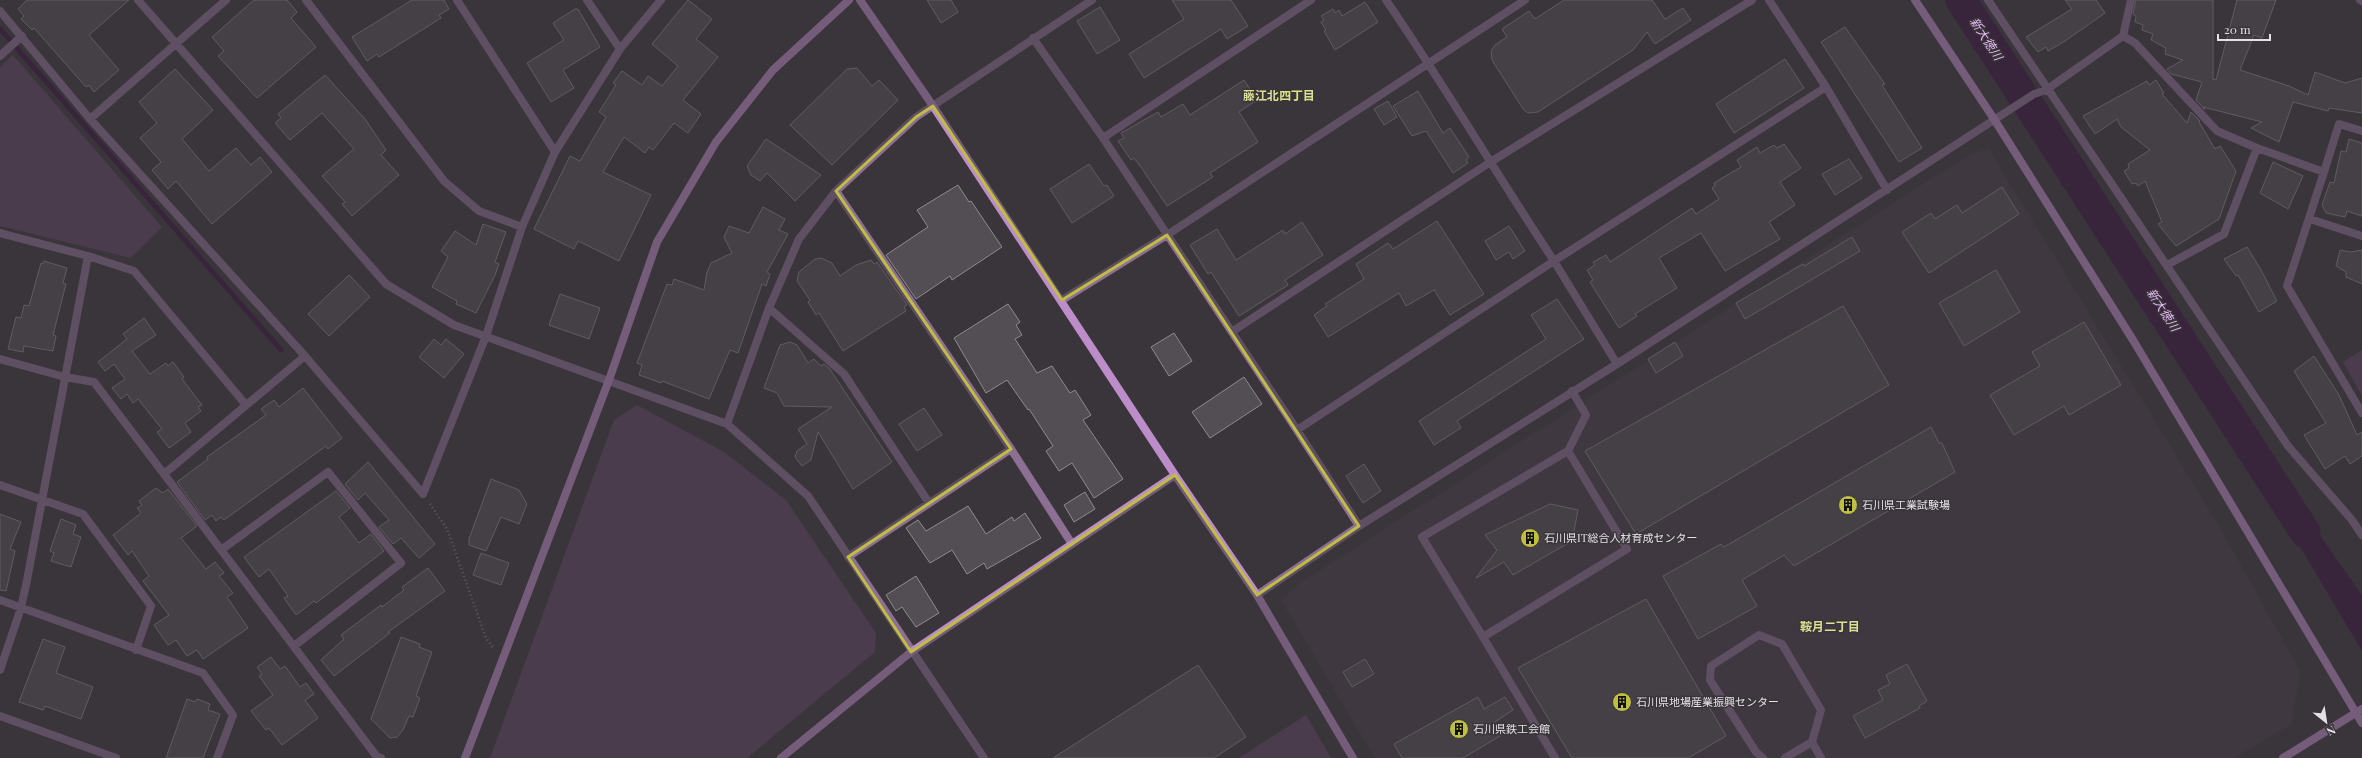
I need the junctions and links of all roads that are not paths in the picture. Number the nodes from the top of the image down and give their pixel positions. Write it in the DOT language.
graph roads {
  1 [pos="138,0"];
  2 [pos="226,0"];
  3 [pos="306,0"];
  4 [pos="457,0"];
  5 [pos="587,0"];
  6 [pos="661,0"];
  7 [pos="849,0"];
  8 [pos="860,0"];
  9 [pos="1092,0"];
  10 [pos="1311,0"];
  11 [pos="1386,0"];
  12 [pos="1525,0"];
  13 [pos="1752,0"];
  14 [pos="1769,0"];
  15 [pos="1915,0"];
  16 [pos="1988,0"];
  17 [pos="2131,0"];
  18 [pos="0,11"];
  19 [pos="2123,36"];
  20 [pos="20,38"];
  21 [pos="1033,38"];
  22 [pos="176,42"];
  23 [pos="620,49"];
  24 [pos="0,56"];
  25 [pos="1428,62"];
  26 [pos="1826,87"];
  27 [pos="2046,90"];
  28 [pos="933,106"];
  29 [pos="90,119"];
  30 [pos="1994,120"];
  31 [pos="2362,131"];
  32 [pos="1103,138"];
  33 [pos="2256,148"];
  34 [pos="555,152"];
  35 [pos="1489,163"];
  36 [pos="2324,172"];
  37 [pos="1887,190"];
  38 [pos="836,191"];
  39 [pos="2310,219"];
  40 [pos="522,227"];
  41 [pos="0,233"];
  42 [pos="1167,235"];
  43 [pos="2362,236"];
  44 [pos="88,256"];
  45 [pos="1554,261"];
  46 [pos="2167,265"];
  47 [pos="1062,300"];
  48 [pos="769,308"];
  49 [pos="1233,331"];
  50 [pos="486,336"];
  51 [pos="305,356"];
  52 [pos="0,359"];
  53 [pos="1616,364"];
  54 [pos="65,377"];
  55 [pos="609,380"];
  56 [pos="1572,391"];
  57 [pos="246,405"];
  58 [pos="2362,413"];
  59 [pos="727,424"];
  60 [pos="1297,430"];
  61 [pos="1011,449"];
  62 [pos="1568,451"];
  63 [pos="164,474"];
  64 [pos="1175,475"];
  65 [pos="0,485"];
  66 [pos="42,500"];
  67 [pos="929,503"];
  68 [pos="1359,526"];
  69 [pos="2362,535"];
  70 [pos="1072,544"];
  71 [pos="221,550"];
  72 [pos="848,557"];
  73 [pos="1257,595"];
  74 [pos="0,600"];
  75 [pos="21,608"];
  76 [pos="1483,636"];
  77 [pos="294,646"];
  78 [pos="136,650"];
  79 [pos="911,652"];
  80 [pos="0,670"];
  81 [pos="2359,711"];
  82 [pos="0,716"];
  83 [pos="2362,723"];
  84 [pos="1812,742"];
  85 [pos="1788,757"];
  86 [pos="116,758"];
  87 [pos="217,758"];
  88 [pos="378,758"];
  89 [pos="466,758"];
  90 [pos="781,758"];
  91 [pos="984,758"];
  92 [pos="1354,758"];
  93 [pos="1555,758"];
  94 [pos="1763,758"];
  95 [pos="1821,758"];
  96 [pos="2283,758"];
  1 -- 22 [label="street"];
  2 -- 22 [label="street"];
  3 -- 40 [label="street"];
  4 -- 34 [label="street"];
  5 -- 23 [label="street"];
  6 -- 23 [label="street"];
  7 -- 55 [label="street"];
  8 -- 28 [label="street"];
  9 -- 21 [label="street"];
  10 -- 32 [label="street"];
  11 -- 25 [label="street"];
  12 -- 25 [label="street"];
  13 -- 35 [label="street"];
  14 -- 26 [label="street"];
  15 -- 30 [label="street"];
  16 -- 27 [label="street"];
  17 -- 19 [label="street"];
  18 -- 20 [label="street"];
  19 -- 27 [label="street"];
  19 -- 33 [label="street"];
  20 -- 24 [label="street"];
  20 -- 29 [label="street"];
  21 -- 28 [label="street"];
  21 -- 32 [label="street"];
  22 -- 29 [label="street"];
  22 -- 50 [label="street"];
  23 -- 34 [label="street"];
  25 -- 35 [label="street"];
  25 -- 42 [label="street"];
  26 -- 37 [label="street"];
  26 -- 45 [label="street"];
  27 -- 30 [label="street"];
  27 -- 46 [label="street"];
  28 -- 38 [label="street"];
  28 -- 47 [label="street"];
  29 -- 51 [label="street"];
  30 -- 37 [label="street"];
  30 -- 81 [label="street"];
  31 -- 36 [label="street"];
  32 -- 42 [label="street"];
  33 -- 36 [label="street"];
  33 -- 46 [label="street"];
  34 -- 40 [label="street"];
  35 -- 45 [label="street"];
  35 -- 49 [label="street"];
  36 -- 39 [label="street"];
  37 -- 53 [label="street"];
  38 -- 48 [label="street"];
  38 -- 61 [label="street"];
  39 -- 43 [label="street"];
  39 -- 58 [label="street"];
  40 -- 50 [label="street"];
  41 -- 44 [label="street"];
  42 -- 47 [label="street"];
  42 -- 49 [label="street"];
  44 -- 54 [label="street"];
  44 -- 57 [label="street"];
  45 -- 53 [label="street"];
  45 -- 60 [label="street"];
  46 -- 69 [label="street"];
  47 -- 64 [label="street"];
  48 -- 59 [label="street"];
  48 -- 67 [label="street"];
  49 -- 60 [label="street"];
  50 -- 51 [label="street"];
  50 -- 55 [label="street"];
  51 -- 57 [label="street"];
  52 -- 54 [label="street"];
  53 -- 56 [label="street"];
  54 -- 63 [label="street"];
  54 -- 66 [label="street"];
  55 -- 59 [label="street"];
  55 -- 89 [label="street"];
  56 -- 62 [label="street"];
  56 -- 68 [label="street"];
  57 -- 63 [label="street"];
  59 -- 72 [label="street"];
  60 -- 68 [label="street"];
  61 -- 67 [label="street"];
  61 -- 70 [label="street"];
  62 -- 76 [label="street"];
  62 -- 76 [label="street"];
  63 -- 71 [label="street"];
  64 -- 70 [label="street"];
  64 -- 73 [label="street"];
  65 -- 66 [label="street"];
  66 -- 75 [label="street"];
  66 -- 78 [label="street"];
  67 -- 72 [label="street"];
  68 -- 73 [label="street"];
  70 -- 79 [label="street"];
  71 -- 77 [label="street"];
  71 -- 77 [label="street"];
  72 -- 79 [label="street"];
  73 -- 92 [label="street"];
  74 -- 75 [label="street"];
  75 -- 78 [label="street"];
  75 -- 80 [label="street"];
  76 -- 93 [label="street"];
  77 -- 88 [label="street"];
  78 -- 87 [label="street"];
  79 -- 90 [label="street"];
  79 -- 91 [label="street"];
  81 -- 83 [label="street"];
  81 -- 96 [label="street"];
  82 -- 86 [label="street"];
  84 -- 85 [label="street"];
  84 -- 94 [label="street"];
  84 -- 95 [label="street"];
}
